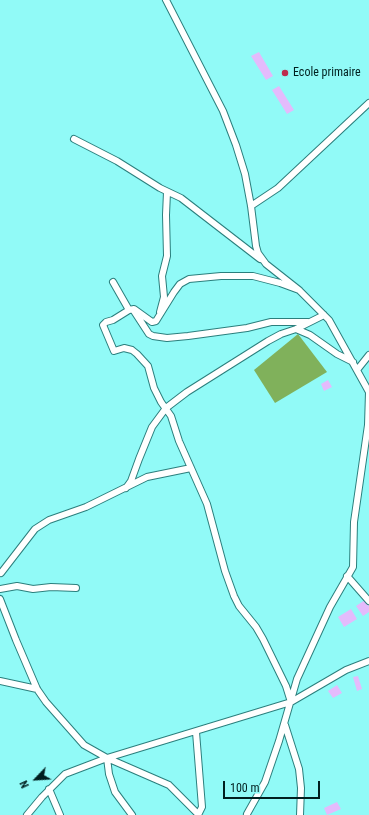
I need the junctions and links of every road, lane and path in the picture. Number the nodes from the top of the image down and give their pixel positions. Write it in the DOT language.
graph roads {
  1 [pos="166,0"];
  2 [pos="369,103"];
  3 [pos="74,140"];
  4 [pos="167,192"];
  5 [pos="251,206"];
  6 [pos="266,264"];
  7 [pos="113,282"];
  8 [pos="299,290"];
  9 [pos="131,310"];
  10 [pos="324,315"];
  11 [pos="159,317"];
  12 [pos="310,322"];
  13 [pos="296,330"];
  14 [pos="369,355"];
  15 [pos="354,362"];
  16 [pos="357,370"];
  17 [pos="369,392"];
  18 [pos="166,408"];
  19 [pos="191,468"];
  20 [pos="126,488"];
  21 [pos="0,572"];
  22 [pos="347,576"];
  23 [pos="76,588"];
  24 [pos="0,589"];
  25 [pos="0,599"];
  26 [pos="369,601"];
  27 [pos="369,661"];
  28 [pos="0,681"];
  29 [pos="37,689"];
  30 [pos="291,702"];
  31 [pos="284,724"];
  32 [pos="196,732"];
  33 [pos="107,758"];
  34 [pos="49,789"];
  35 [pos="34,807"];
  36 [pos="247,814"];
  37 [pos="27,815"];
  38 [pos="32,815"];
  39 [pos="60,815"];
  40 [pos="132,815"];
  41 [pos="198,815"];
  42 [pos="300,815"];
  1 -- 5 [label="street"];
  2 -- 5 [label="street"];
  3 -- 4 [label="street"];
  4 -- 6 [label="street"];
  4 -- 11 [label="street"];
  5 -- 6 [label="street"];
  6 -- 8 [label="street"];
  7 -- 9 [label="street"];
  8 -- 10 [label="street"];
  8 -- 11 [label="street"];
  9 -- 11 [label="street"];
  9 -- 12 [label="street"];
  9 -- 18 [label="street"];
  10 -- 12 [label="street"];
  10 -- 15 [label="street"];
  12 -- 13 [label="street"];
  13 -- 15 [label="street"];
  13 -- 18 [label="street"];
  14 -- 16 [label="street"];
  15 -- 16 [label="street"];
  16 -- 17 [label="street"];
  17 -- 22 [label="street"];
  18 -- 19 [label="street"];
  18 -- 20 [label="street"];
  19 -- 20 [label="street"];
  19 -- 30 [label="street"];
  20 -- 21 [label="street"];
  22 -- 26 [label="street"];
  22 -- 30 [label="street"];
  23 -- 24 [label="street"];
  25 -- 29 [label="street"];
  27 -- 30 [label="street"];
  28 -- 29 [label="street"];
  29 -- 33 [label="street"];
  30 -- 31 [label="street"];
  30 -- 32 [label="street"];
  31 -- 36 [label="street"];
  31 -- 42 [label="street"];
  32 -- 33 [label="street"];
  32 -- 41 [label="street"];
  33 -- 34 [label="street"];
  33 -- 40 [label="street"];
  33 -- 41 [label="street"];
  34 -- 35 [label="street"];
  34 -- 39 [label="street"];
  35 -- 37 [label="street"];
  35 -- 38 [label="street"];
}
